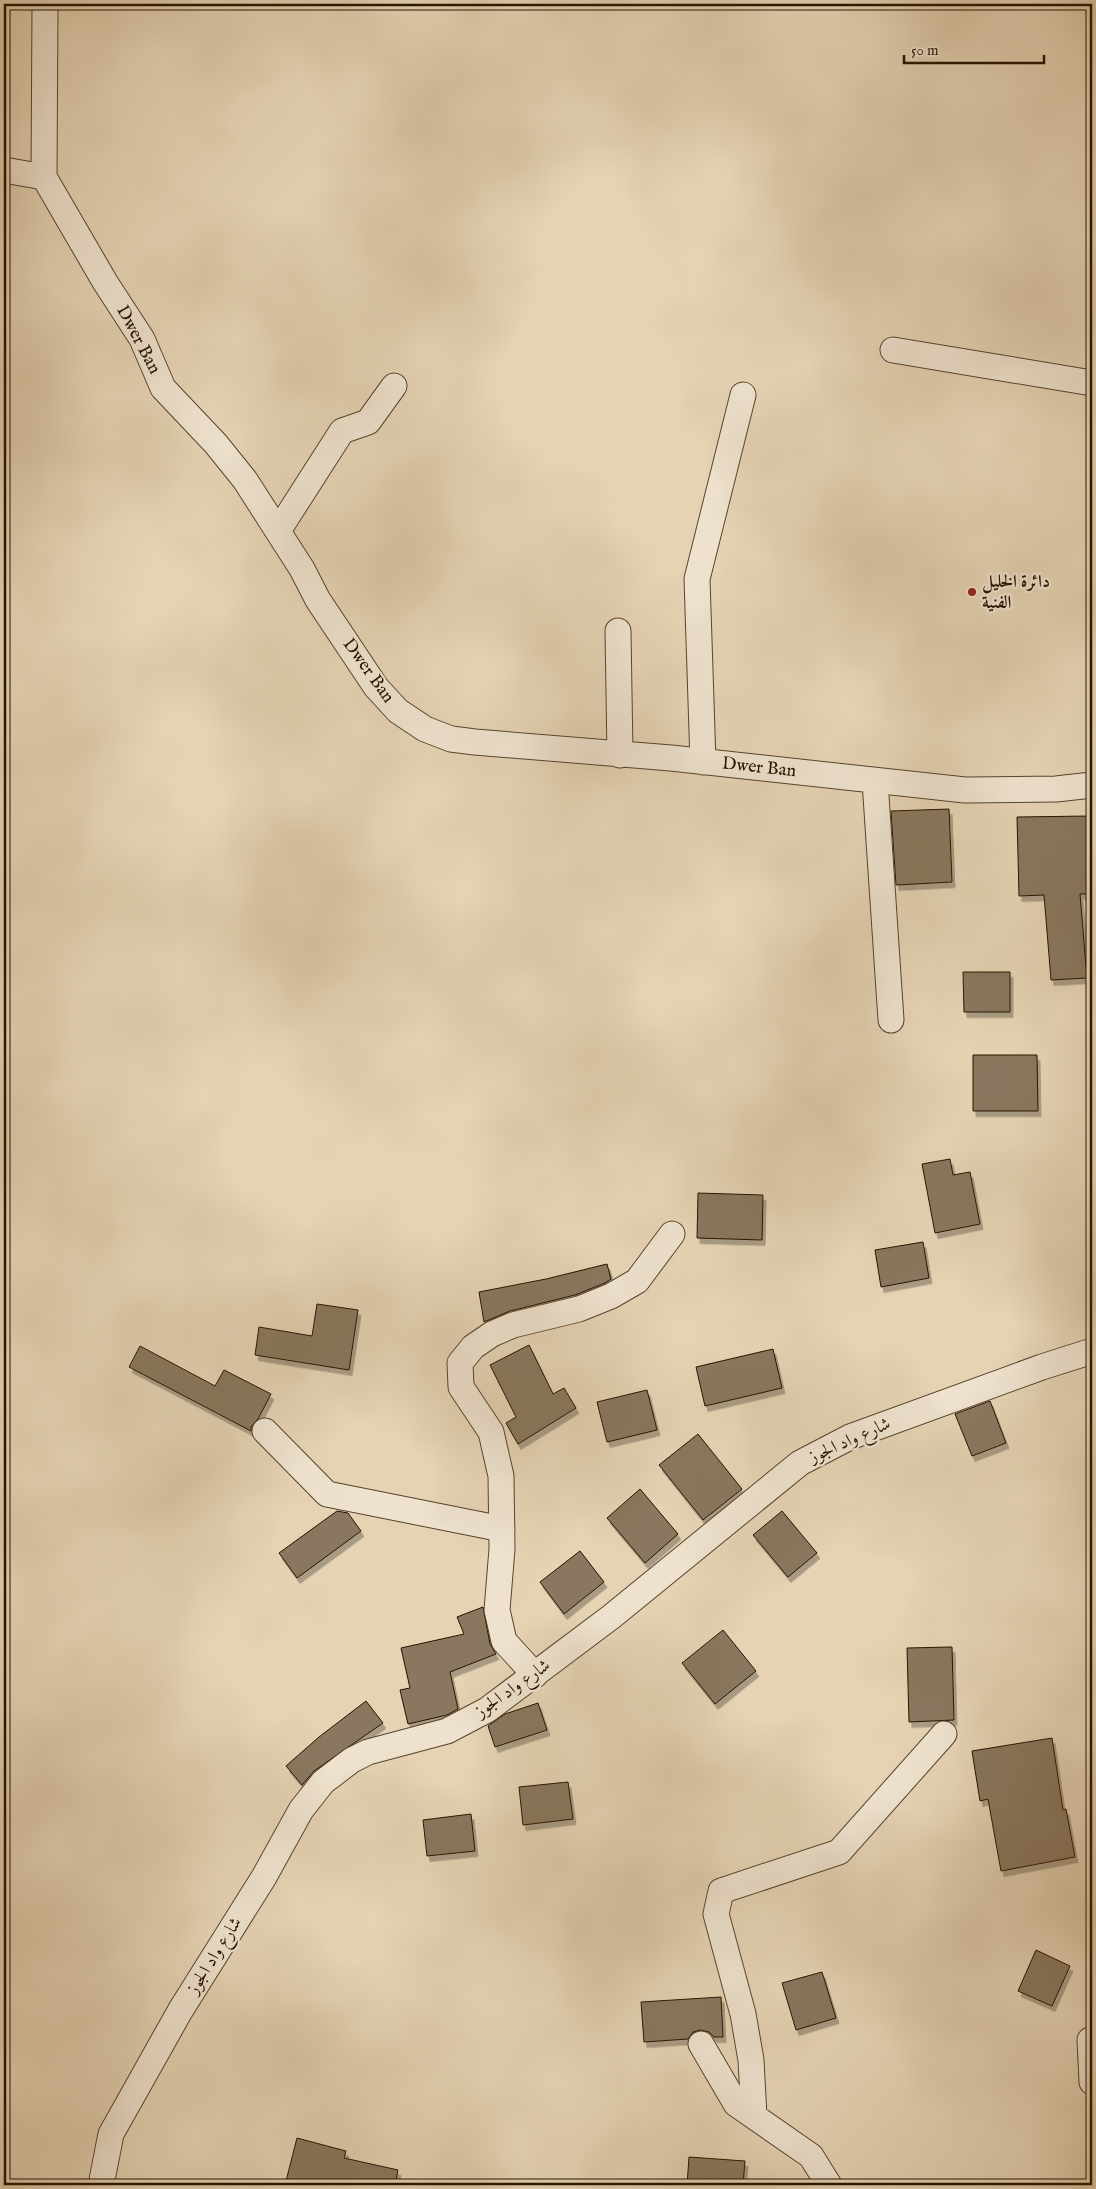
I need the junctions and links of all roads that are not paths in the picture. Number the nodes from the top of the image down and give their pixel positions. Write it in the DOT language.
graph roads {
  1 [pos="45,4"];
  2 [pos="4,170"];
  3 [pos="44,177"];
  4 [pos="893,350"];
  5 [pos="1092,384"];
  6 [pos="394,386"];
  7 [pos="743,396"];
  8 [pos="278,531"];
  9 [pos="618,631"];
  10 [pos="620,755"];
  11 [pos="703,762"];
  12 [pos="875,781"];
  13 [pos="1092,785"];
  14 [pos="891,1020"];
  15 [pos="672,1234"];
  16 [pos="1092,1351"];
  17 [pos="265,1431"];
  18 [pos="502,1529"];
  19 [pos="535,1675"];
  20 [pos="944,1734"];
  21 [pos="1090,2040"];
  22 [pos="702,2044"];
  23 [pos="1092,2082"];
  24 [pos="754,2116"];
  25 [pos="102,2185"];
  26 [pos="829,2185"];
  1 -- 3 [label="street"];
  2 -- 3 [label="street"];
  3 -- 8 [label="street, Dwer Ban"];
  4 -- 5 [label="street"];
  6 -- 8 [label="street"];
  7 -- 11 [label="street"];
  8 -- 10 [label="street, Dwer Ban"];
  9 -- 10 [label="street"];
  10 -- 11 [label="street, Dwer Ban"];
  11 -- 12 [label="street, Dwer Ban"];
  12 -- 13 [label="street, Dwer Ban"];
  12 -- 14 [label="street"];
  15 -- 18 [label="street"];
  16 -- 19 [label="street, شارع واد الجوز"];
  17 -- 18 [label="street"];
  18 -- 19 [label="street"];
  19 -- 25 [label="street, شارع واد الجوز"];
  20 -- 24 [label="street"];
  21 -- 23 [label="street"];
  22 -- 24 [label="street"];
  24 -- 26 [label="street"];
}
